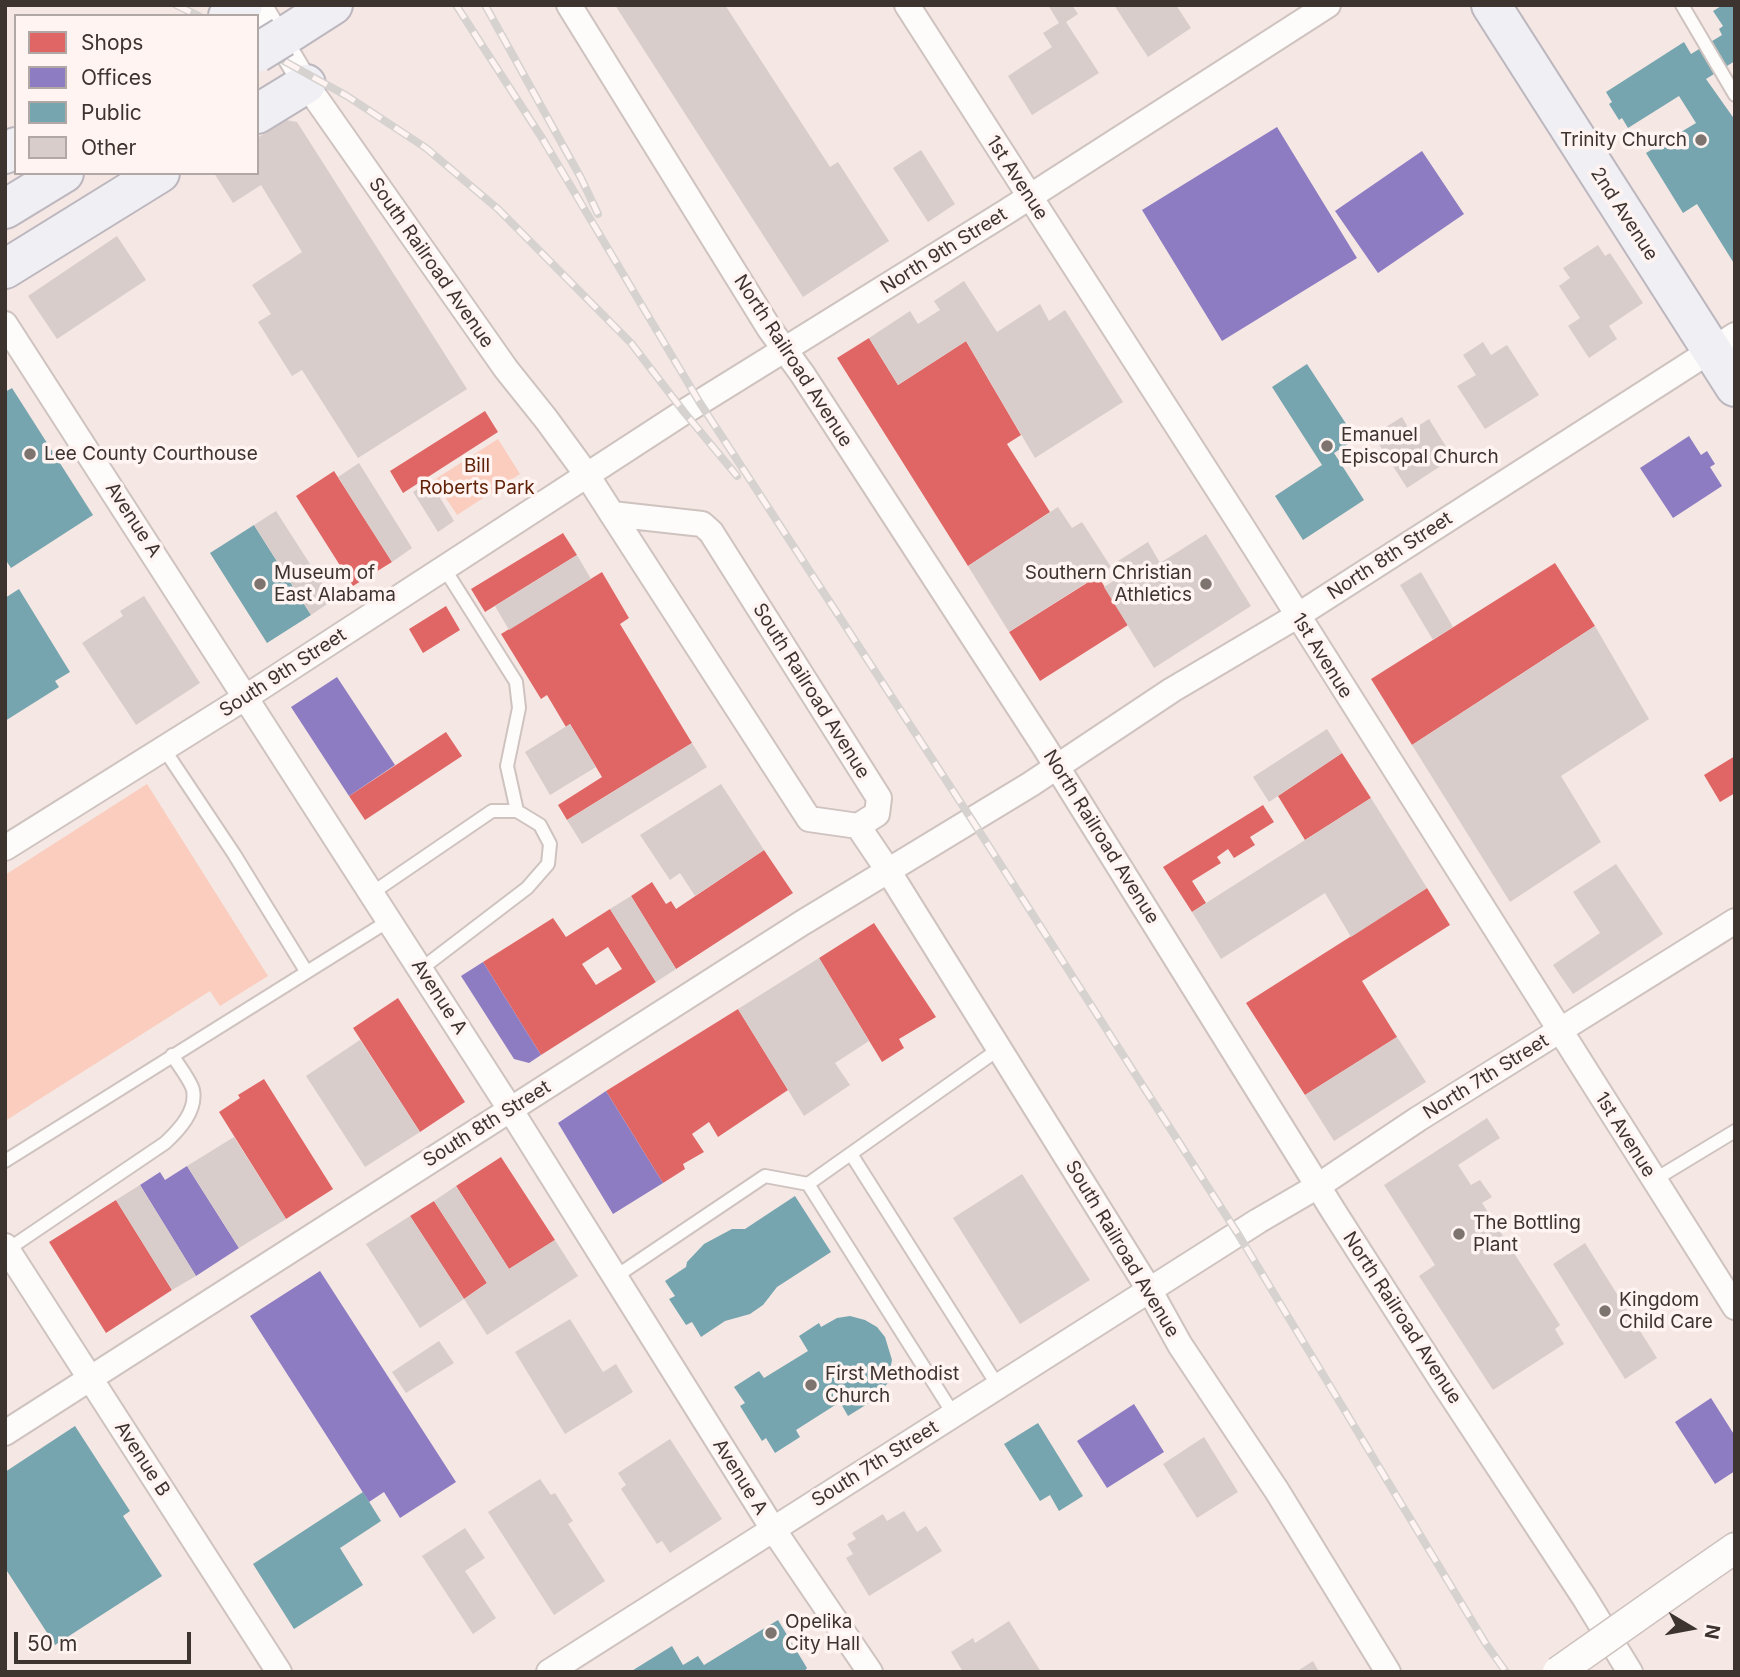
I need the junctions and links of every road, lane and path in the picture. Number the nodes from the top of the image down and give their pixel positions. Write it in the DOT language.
graph roads {
  1 [pos="259,5"];
  2 [pos="334,5"];
  3 [pos="569,5"];
  4 [pos="907,5"];
  5 [pos="1328,5"];
  6 [pos="1491,5"];
  7 [pos="1682,5"];
  8 [pos="270,45"];
  9 [pos="306,84"];
  10 [pos="1735,95"];
  11 [pos="259,113"];
  12 [pos="61,175"];
  13 [pos="157,175"];
  14 [pos="1029,197"];
  15 [pos="5,209"];
  16 [pos="5,269"];
  17 [pos="5,324"];
  18 [pos="1723,343"];
  19 [pos="784,351"];
  20 [pos="1735,387"];
  21 [pos="700,402"];
  22 [pos="587,475"];
  23 [pos="611,514"];
  24 [pos="444,568"];
  25 [pos="1297,615"];
  26 [pos="246,697"];
  27 [pos="164,749"];
  28 [pos="1058,768"];
  29 [pos="517,811"];
  30 [pos="972,820"];
  31 [pos="858,826"];
  32 [pos="5,848"];
  33 [pos="889,872"];
  34 [pos="372,893"];
  35 [pos="390,920"];
  36 [pos="1735,921"];
  37 [pos="421,969"];
  38 [pos="306,971"];
  39 [pos="1560,1031"];
  40 [pos="999,1049"];
  41 [pos="172,1055"];
  42 [pos="510,1109"];
  43 [pos="1735,1130"];
  44 [pos="851,1154"];
  45 [pos="5,1161"];
  46 [pos="1654,1180"];
  47 [pos="808,1184"];
  48 [pos="1318,1186"];
  49 [pos="1238,1234"];
  50 [pos="6,1248"];
  51 [pos="615,1277"];
  52 [pos="1150,1291"];
  53 [pos="1735,1307"];
  54 [pos="91,1380"];
  55 [pos="998,1386"];
  56 [pos="954,1415"];
  57 [pos="5,1433"];
  58 [pos="773,1529"];
  59 [pos="1735,1548"];
  60 [pos="279,1672"];
  61 [pos="549,1672"];
  62 [pos="870,1672"];
  63 [pos="1388,1672"];
  64 [pos="1558,1672"];
  65 [pos="1630,1672"];
  1 -- 9 [label="street, South Railroad Avenue"];
  2 -- 8 [label="main road"];
  3 -- 19 [label="street, North Railroad Avenue"];
  4 -- 14 [label="street, 1st Avenue"];
  5 -- 14 [label="street, North 9th Street"];
  6 -- 18 [label="main road, 2nd Avenue"];
  7 -- 10 [label="lane"];
  9 -- 11 [label="main road"];
  9 -- 22 [label="street, South Railroad Avenue"];
  12 -- 15 [label="main road"];
  13 -- 16 [label="main road"];
  14 -- 19 [label="street, North 9th Street"];
  14 -- 25 [label="street, 1st Avenue"];
  17 -- 26 [label="street, Avenue A"];
  18 -- 20 [label="main road, 2nd Avenue"];
  18 -- 25 [label="street, North 8th Street"];
  19 -- 21 [label="street, North 9th Street"];
  19 -- 28 [label="street, North Railroad Avenue"];
  21 -- 22 [label="street, South 9th Street"];
  22 -- 23 [label="street, South Railroad Avenue"];
  22 -- 24 [label="street, South 9th Street"];
  23 -- 31 [label="street, South Railroad Avenue"];
  23 -- 31 [label="street, South Railroad Avenue"];
  24 -- 26 [label="street, South 9th Street"];
  24 -- 29 [label="lane"];
  25 -- 28 [label="street, North 8th Street"];
  25 -- 39 [label="street, 1st Avenue"];
  26 -- 27 [label="street, South 9th Street"];
  26 -- 34 [label="street, Avenue A"];
  27 -- 32 [label="street, South 9th Street"];
  27 -- 38 [label="lane"];
  28 -- 30 [label="street, North 8th Street"];
  28 -- 48 [label="street, North Railroad Avenue"];
  29 -- 34 [label="lane"];
  29 -- 37 [label="lane"];
  30 -- 33 [label="street, South 8th Street"];
  31 -- 33 [label="street, South Railroad Avenue"];
  33 -- 40 [label="street, South Railroad Avenue"];
  33 -- 42 [label="street, South 8th Street"];
  34 -- 35 [label="street, Avenue A"];
  35 -- 37 [label="street, Avenue A"];
  35 -- 38 [label="lane"];
  36 -- 39 [label="street, North 7th Street"];
  37 -- 42 [label="street, Avenue A"];
  38 -- 41 [label="lane"];
  39 -- 46 [label="street, 1st Avenue"];
  39 -- 48 [label="street, North 7th Street"];
  40 -- 44 [label="lane"];
  40 -- 52 [label="street, South Railroad Avenue"];
  41 -- 45 [label="lane"];
  41 -- 50 [label="lane"];
  42 -- 51 [label="street, Avenue A"];
  42 -- 54 [label="street, South 8th Street"];
  43 -- 46 [label="lane"];
  44 -- 47 [label="lane"];
  44 -- 55 [label="lane"];
  46 -- 53 [label="street, 1st Avenue"];
  47 -- 51 [label="lane"];
  47 -- 56 [label="lane"];
  48 -- 49 [label="street, North 7th Street"];
  48 -- 65 [label="street, North Railroad Avenue"];
  49 -- 52 [label="street, South 7th Street"];
  50 -- 54 [label="street, Avenue B"];
  51 -- 58 [label="street, Avenue A"];
  52 -- 55 [label="street, South 7th Street"];
  52 -- 63 [label="street, South Railroad Avenue"];
  54 -- 57 [label="street, South 8th Street"];
  54 -- 60 [label="street, Avenue B"];
  55 -- 56 [label="street, South 7th Street"];
  56 -- 58 [label="street, South 7th Street"];
  58 -- 61 [label="street, South 7th Street"];
  58 -- 62 [label="street, Avenue A"];
  59 -- 64 [label="street, bridge"];
}
